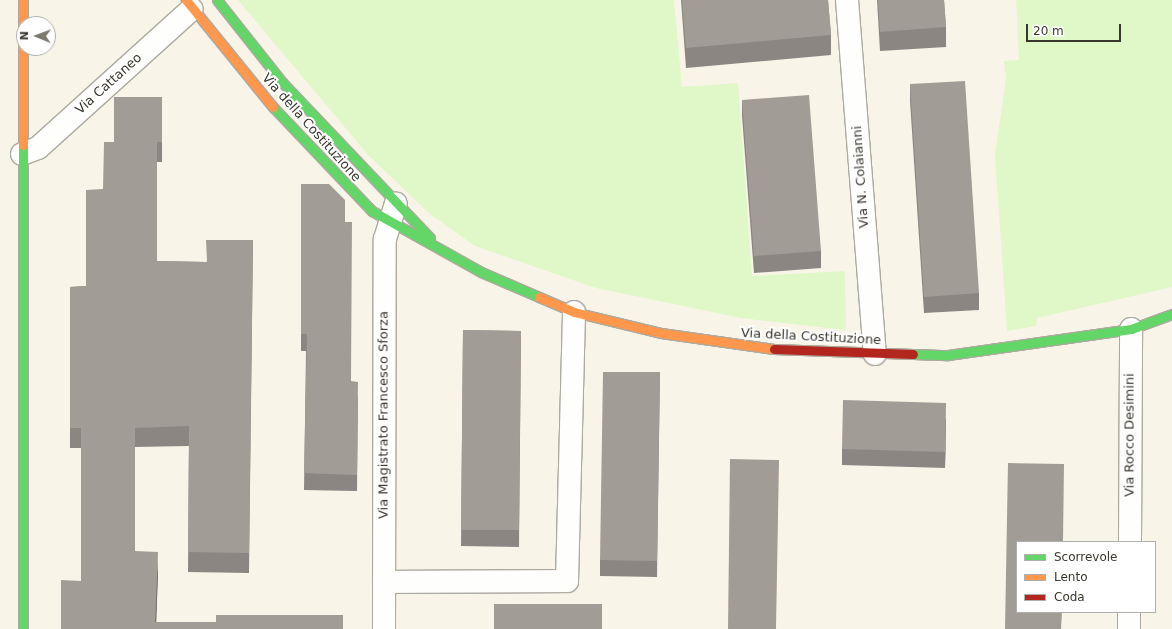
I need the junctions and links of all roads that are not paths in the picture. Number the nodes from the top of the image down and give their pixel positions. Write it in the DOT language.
graph roads {
  1 [pos="23,0"];
  2 [pos="217,0"];
  3 [pos="847,0"];
  4 [pos="189,5"];
  5 [pos="22,154"];
  6 [pos="392,212"];
  7 [pos="439,247"];
  8 [pos="574,312"];
  9 [pos="1172,314"];
  10 [pos="1131,329"];
  11 [pos="875,354"];
  12 [pos="1130,541"];
  13 [pos="384,582"];
  14 [pos="1129,613"];
  15 [pos="23,629"];
  16 [pos="384,629"];
  17 [pos="1129,629"];
  1 -- 5 [label="street"];
  2 -- 6 [label="street, Via della Costituzione"];
  3 -- 11 [label="street, Via N. Colaianni"];
  4 -- 5 [label="street, Via Cattaneo"];
  4 -- 6 [label="street, Via della Costituzione"];
  5 -- 15 [label="street"];
  6 -- 7 [label="street, Via della Costituzione"];
  6 -- 7 [label="street, Via della Costituzione"];
  6 -- 13 [label="street, Via Magistrato Francesco Sforza"];
  7 -- 8 [label="street, Via della Costituzione"];
  8 -- 11 [label="street, Via della Costituzione"];
  8 -- 13 [label="street"];
  9 -- 10 [label="street, Via della Costituzione"];
  10 -- 11 [label="street, Via della Costituzione"];
  10 -- 12 [label="street, Via Rocco Desimini"];
  13 -- 16 [label="street, Via Magistrato Francesco Sforza"];
  14 -- 17 [label="street"];
}
